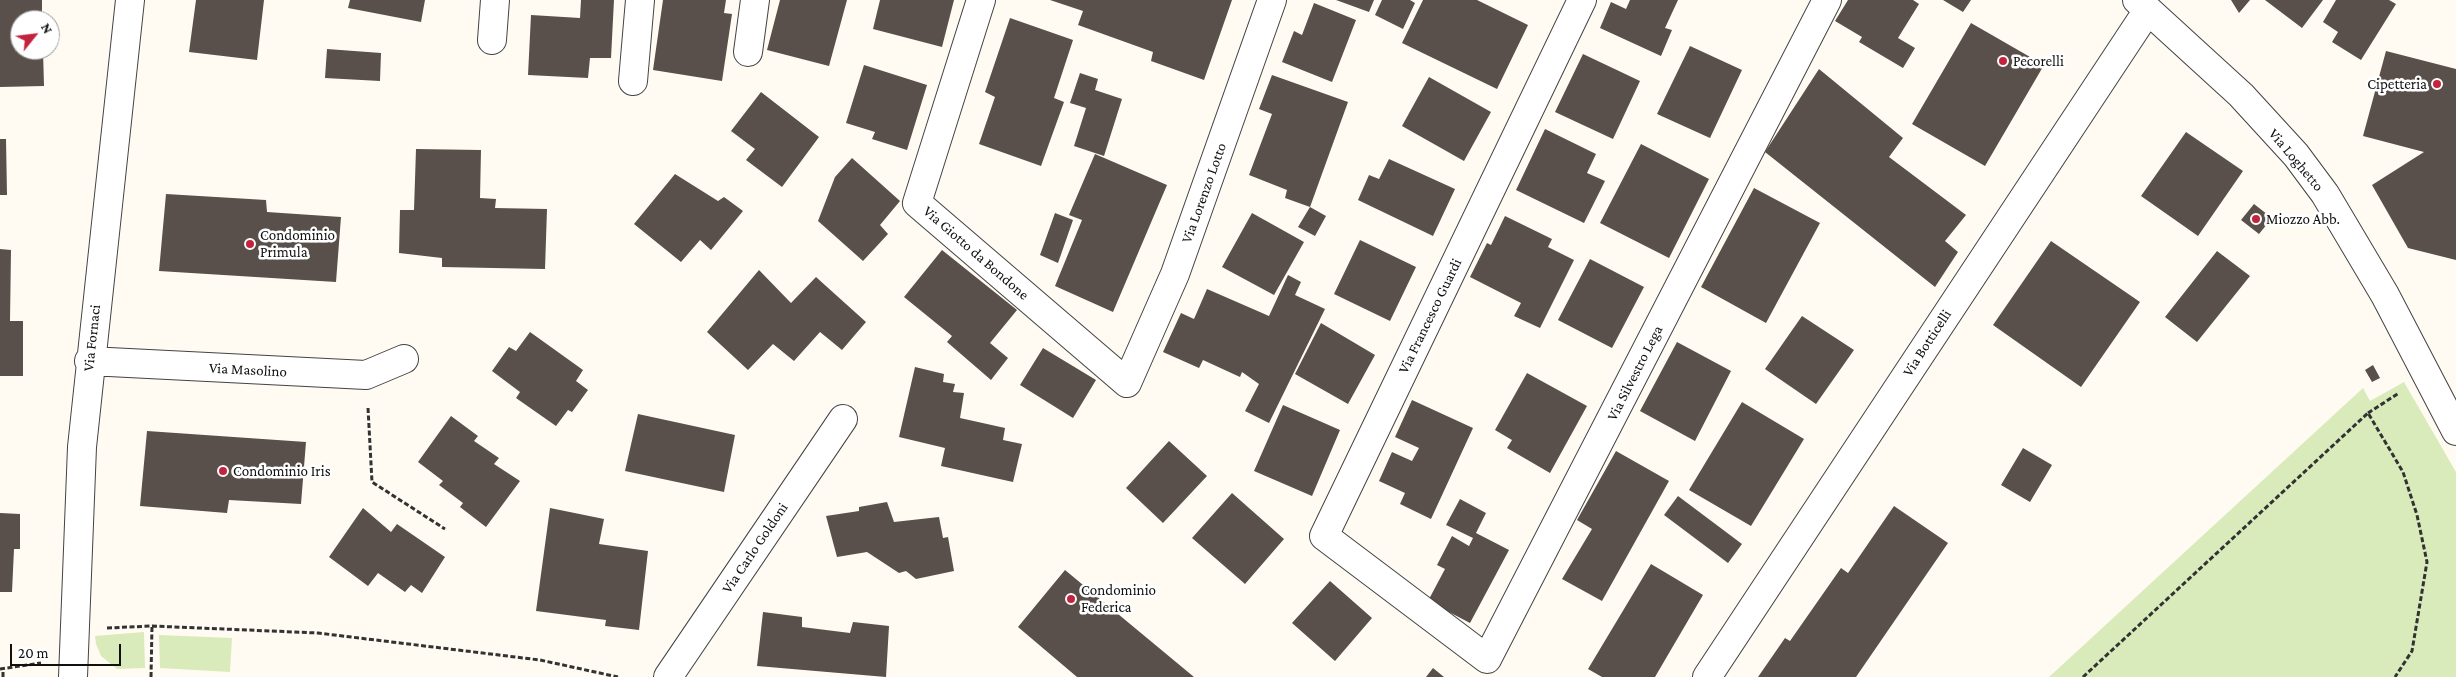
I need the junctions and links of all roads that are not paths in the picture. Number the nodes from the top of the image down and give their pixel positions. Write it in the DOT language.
graph roads {
  1 [pos="130,0"];
  2 [pos="495,0"];
  3 [pos="640,0"];
  4 [pos="755,0"];
  5 [pos="982,0"];
  6 [pos="1272,0"];
  7 [pos="1582,0"];
  8 [pos="1828,0"];
  9 [pos="2143,5"];
  10 [pos="492,40"];
  11 [pos="748,52"];
  12 [pos="633,81"];
  13 [pos="404,359"];
  14 [pos="89,361"];
  15 [pos="1127,383"];
  16 [pos="843,419"];
  17 [pos="2456,431"];
  18 [pos="1408,600"];
  19 [pos="73,677"];
  20 [pos="668,677"];
  21 [pos="1707,677"];
  1 -- 14 [label="street, Via Fornaci"];
  2 -- 10 [label="street"];
  3 -- 12 [label="street"];
  4 -- 11 [label="street"];
  5 -- 15 [label="street, Via Giotto da Bondone"];
  6 -- 15 [label="street, Via Lorenzo Lotto"];
  7 -- 18 [label="street, Via Francesco Guardi"];
  8 -- 18 [label="street, Via Silvestro Lega"];
  9 -- 17 [label="street, Via Loghetto"];
  9 -- 21 [label="street, Via Botticelli"];
  13 -- 14 [label="street, Via Masolino"];
  14 -- 19 [label="street, Via Fornaci"];
  16 -- 20 [label="street, Via Carlo Goldoni"];
}
